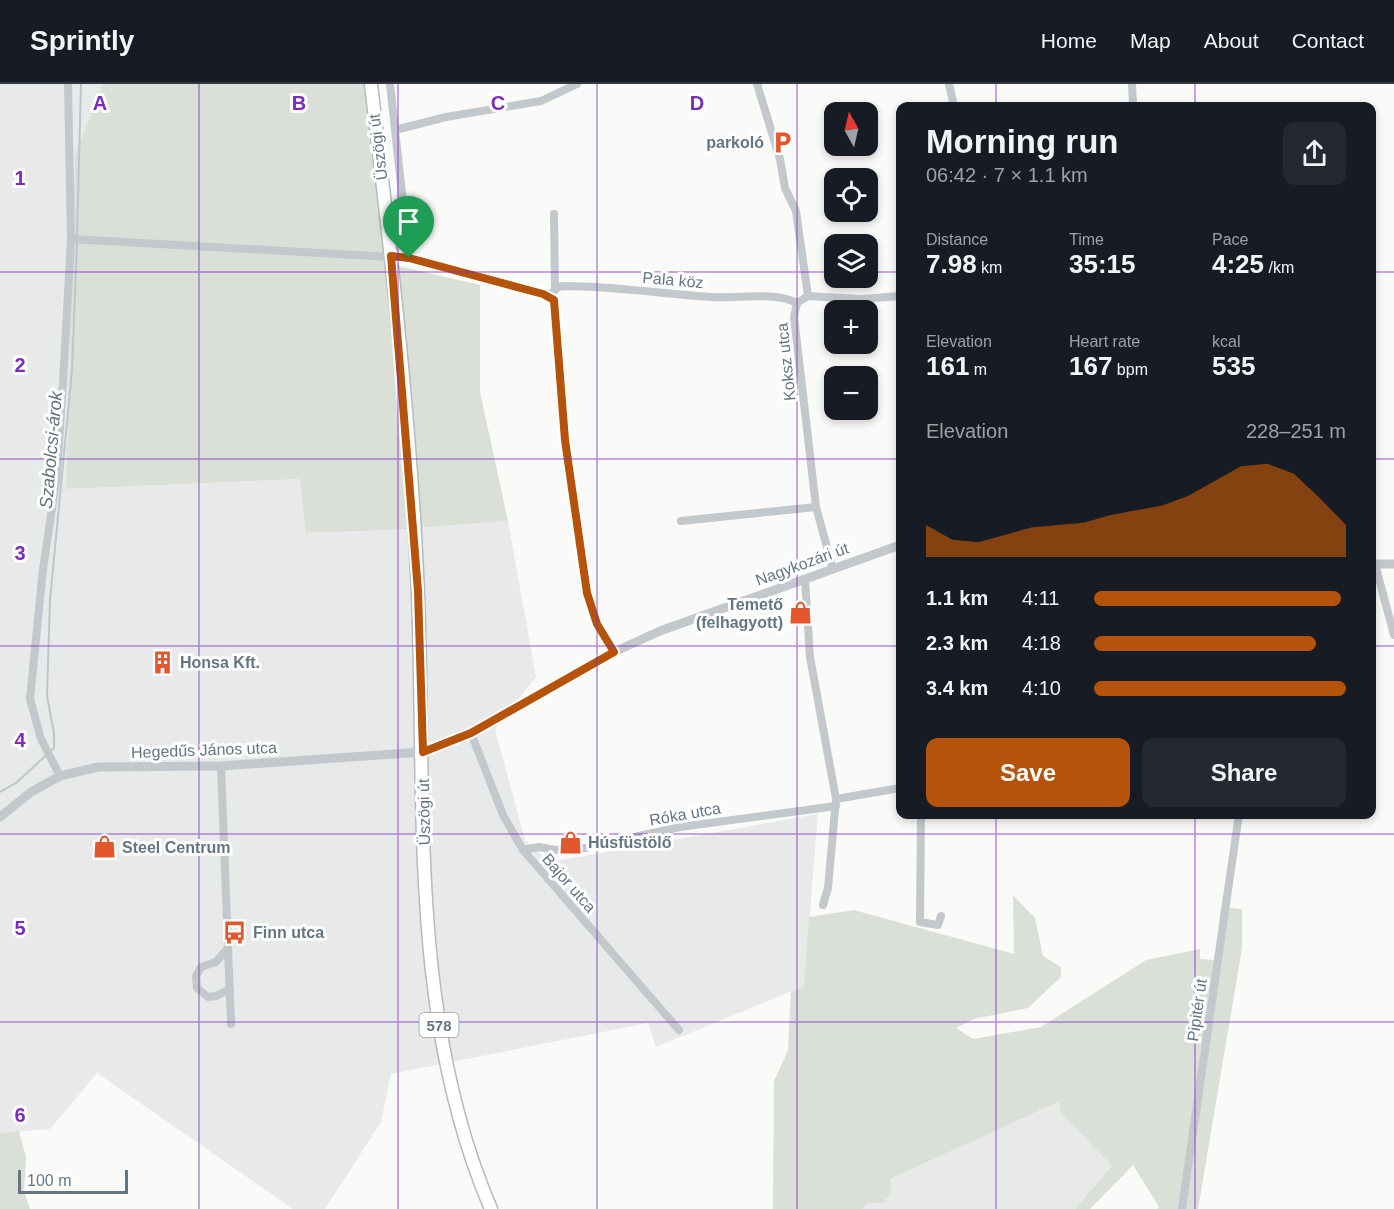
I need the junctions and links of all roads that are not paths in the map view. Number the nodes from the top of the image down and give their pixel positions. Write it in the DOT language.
graph roads {
  1 [pos="68,84"];
  2 [pos="371,84"];
  3 [pos="390,84"];
  4 [pos="577,84"];
  5 [pos="757,84"];
  6 [pos="949,84"];
  7 [pos="1132,84"];
  8 [pos="953,102"];
  9 [pos="1133,102"];
  10 [pos="395,130"];
  11 [pos="554,214"];
  12 [pos="75,240"];
  13 [pos="391,256"];
  14 [pos="409,258"];
  15 [pos="552,293"];
  16 [pos="808,296"];
  17 [pos="896,296"];
  18 [pos="797,303"];
  19 [pos="816,507"];
  20 [pos="681,521"];
  21 [pos="896,546"];
  22 [pos="1376,564"];
  23 [pos="1394,564"];
  24 [pos="833,569"];
  25 [pos="1376,574"];
  26 [pos="805,579"];
  27 [pos="1394,635"];
  28 [pos="614,652"];
  29 [pos="471,733"];
  30 [pos="423,752"];
  31 [pos="221,766"];
  32 [pos="60,776"];
  33 [pos="896,789"];
  34 [pos="836,802"];
  35 [pos="0,817"];
  36 [pos="921,819"];
  37 [pos="1238,819"];
  38 [pos="523,850"];
  39 [pos="823,905"];
  40 [pos="941,915"];
  41 [pos="228,948"];
  42 [pos="230,989"];
  43 [pos="231,1024"];
  44 [pos="679,1030"];
  45 [pos="491,1209"];
  46 [pos="1182,1209"];
  1 -- 12 [label="street"];
  2 -- 13 [label="main road, Üszögi út / 578"];
  3 -- 10 [label="street"];
  4 -- 10 [label="street"];
  5 -- 16 [label="street"];
  6 -- 8 [label="street"];
  7 -- 9 [label="street"];
  10 -- 14 [label="street"];
  11 -- 15 [label="street"];
  12 -- 13 [label="street"];
  12 -- 32 [label="street"];
  13 -- 14 [label="street"];
  13 -- 30 [label="main road, Üszögi út / 578"];
  14 -- 15 [label="street"];
  15 -- 18 [label="street, Pala köz"];
  15 -- 28 [label="street"];
  16 -- 17 [label="street"];
  16 -- 18 [label="street, Koksz utca"];
  18 -- 19 [label="street, Koksz utca"];
  19 -- 20 [label="street"];
  19 -- 24 [label="street, Koksz utca"];
  21 -- 24 [label="street, Nagykozári út"];
  22 -- 23 [label="street"];
  24 -- 26 [label="street, Nagykozári út"];
  25 -- 27 [label="street"];
  26 -- 28 [label="street, Nagykozári út"];
  26 -- 34 [label="street"];
  28 -- 29 [label="street, Nagykozári út"];
  29 -- 30 [label="street, Nagykozári út"];
  29 -- 38 [label="street, Bajor utca"];
  30 -- 31 [label="street, Hegedűs János utca"];
  30 -- 45 [label="main road, Üszögi út / 578"];
  31 -- 32 [label="street, Hegedűs János utca"];
  31 -- 41 [label="street"];
  32 -- 35 [label="street, Hegedűs János utca"];
  33 -- 34 [label="street, Róka utca"];
  34 -- 38 [label="street, Róka utca"];
  34 -- 39 [label="street"];
  36 -- 40 [label="street"];
  37 -- 46 [label="street, Pipitér út"];
  38 -- 44 [label="street, Bajor utca"];
  41 -- 42 [label="street"];
  41 -- 42 [label="street"];
  42 -- 43 [label="street"];
}
